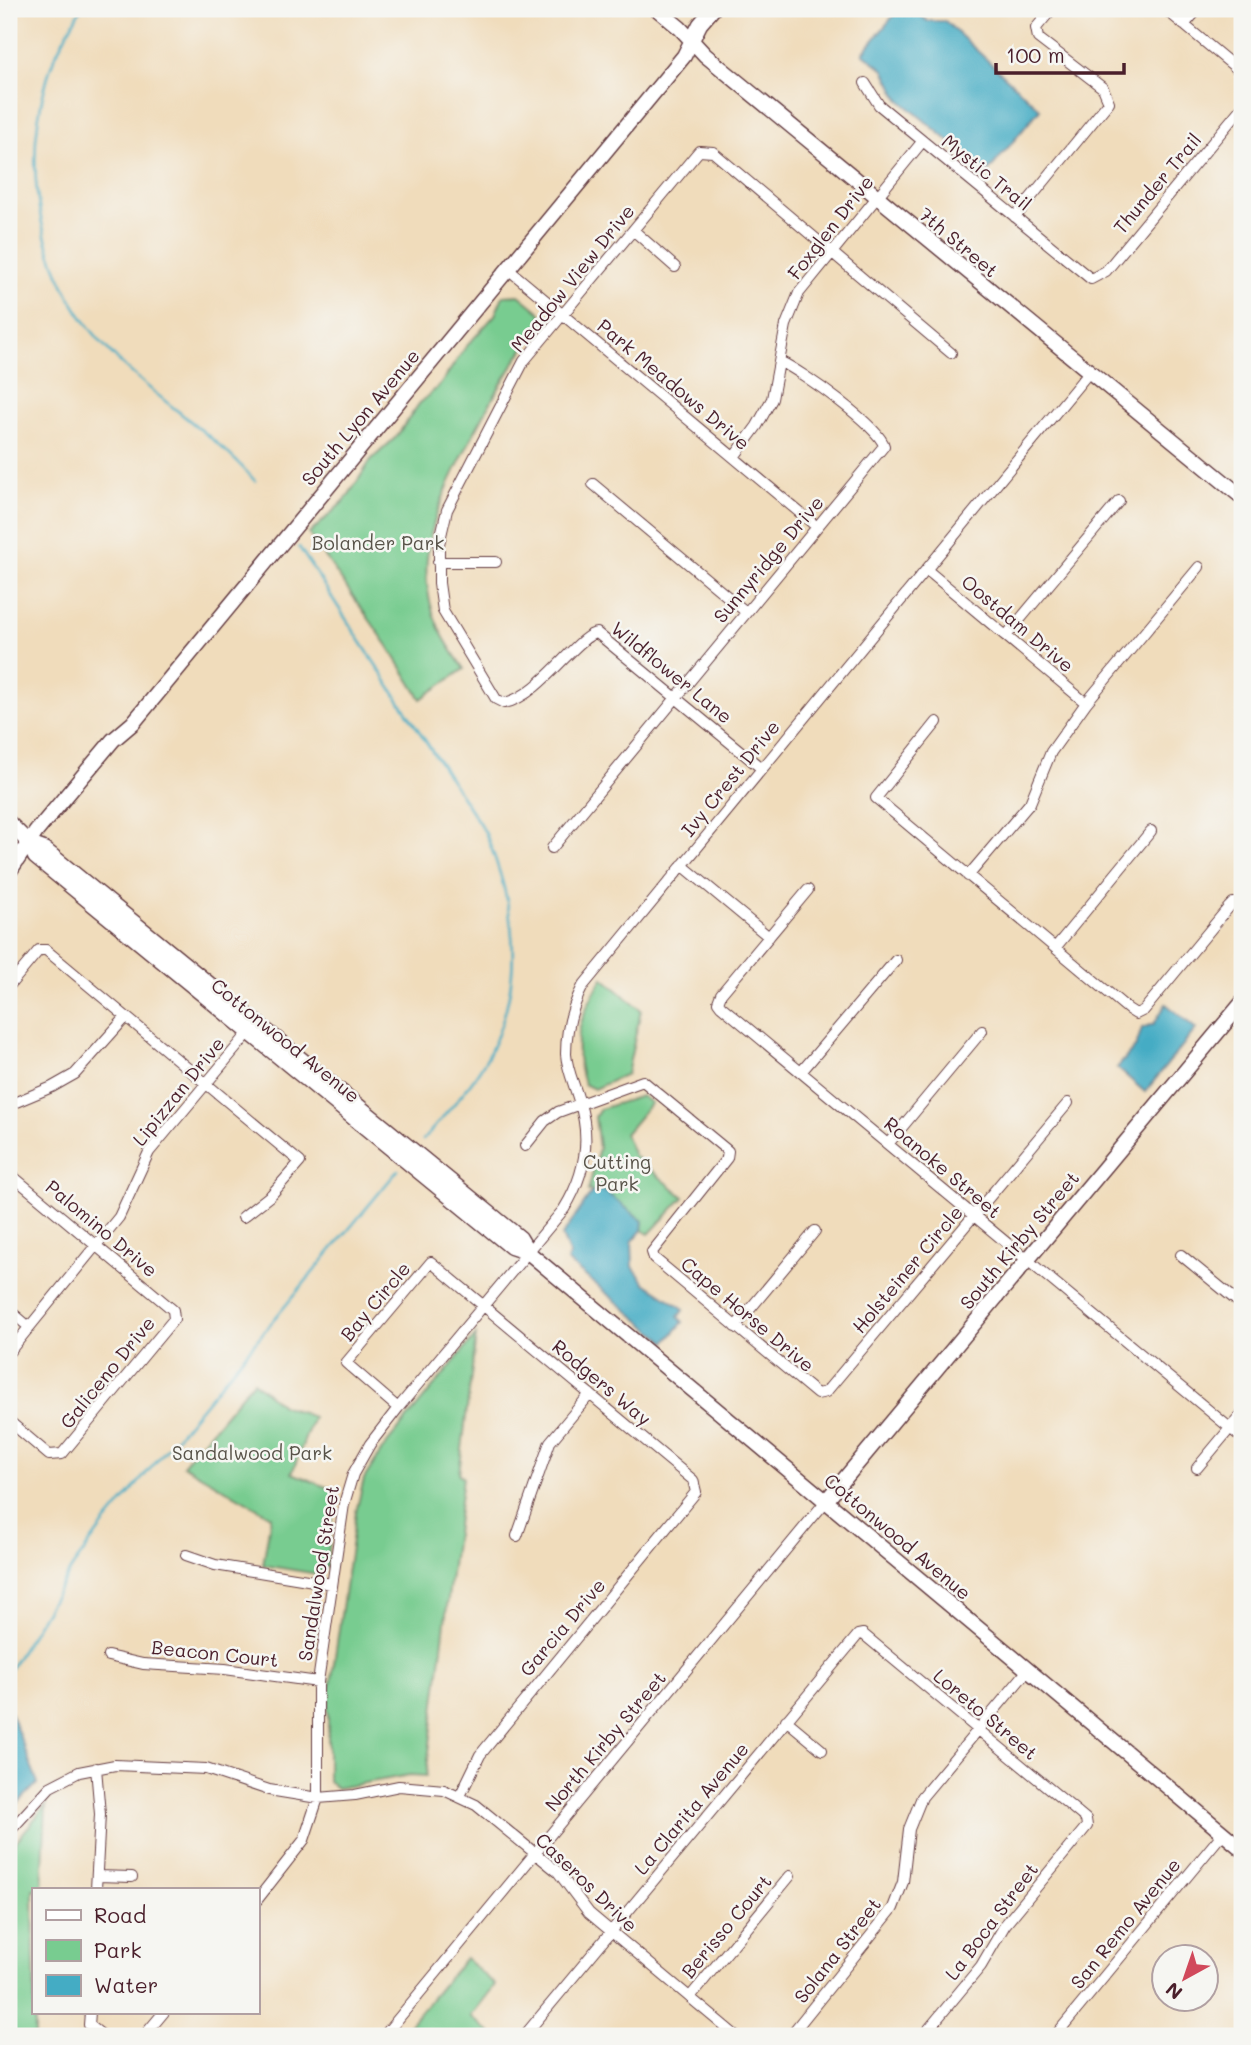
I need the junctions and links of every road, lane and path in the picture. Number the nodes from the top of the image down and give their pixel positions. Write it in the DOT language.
graph roads {
  1 [pos="657,9"];
  2 [pos="713,9"];
  3 [pos="1052,9"];
  4 [pos="1165,9"];
  5 [pos="1198,9"];
  6 [pos="1184,24"];
  7 [pos="692,41"];
  8 [pos="1242,73"];
  9 [pos="865,83"];
  10 [pos="1242,107"];
  11 [pos="922,142"];
  12 [pos="876,197"];
  13 [pos="1015,217"];
  14 [pos="633,230"];
  15 [pos="831,252"];
  16 [pos="676,267"];
  17 [pos="508,269"];
  18 [pos="1095,279"];
  19 [pos="563,314"];
  20 [pos="951,353"];
  21 [pos="781,362"];
  22 [pos="1090,371"];
  23 [pos="734,457"];
  24 [pos="593,484"];
  25 [pos="1240,491"];
  26 [pos="1119,500"];
  27 [pos="817,527"];
  28 [pos="438,562"];
  29 [pos="496,562"];
  30 [pos="1199,567"];
  31 [pos="927,570"];
  32 [pos="746,612"];
  33 [pos="593,633"];
  34 [pos="1006,636"];
  35 [pos="676,697"];
  36 [pos="1086,703"];
  37 [pos="937,722"];
  38 [pos="761,768"];
  39 [pos="9,823"];
  40 [pos="1151,831"];
  41 [pos="30,844"];
  42 [pos="552,848"];
  43 [pos="682,865"];
  44 [pos="9,872"];
  45 [pos="968,876"];
  46 [pos="807,890"];
  47 [pos="1242,904"];
  48 [pos="769,937"];
  49 [pos="1055,948"];
  50 [pos="896,960"];
  51 [pos="9,986"];
  52 [pos="1242,1003"];
  53 [pos="126,1017"];
  54 [pos="251,1029"];
  55 [pos="982,1031"];
  56 [pos="802,1072"];
  57 [pos="206,1084"];
  58 [pos="580,1103"];
  59 [pos="1068,1103"];
  60 [pos="9,1105"];
  61 [pos="888,1144"];
  62 [pos="525,1146"];
  63 [pos="9,1174"];
  64 [pos="974,1216"];
  65 [pos="243,1217"];
  66 [pos="815,1231"];
  67 [pos="96,1247"];
  68 [pos="529,1253"];
  69 [pos="1181,1255"];
  70 [pos="1028,1260"];
  71 [pos="1242,1305"];
  72 [pos="484,1306"];
  73 [pos="9,1310"];
  74 [pos="173,1310"];
  75 [pos="29,1327"];
  76 [pos="735,1327"];
  77 [pos="9,1352"];
  78 [pos="826,1392"];
  79 [pos="590,1394"];
  80 [pos="398,1408"];
  81 [pos="1242,1414"];
  82 [pos="9,1421"];
  83 [pos="1230,1428"];
  84 [pos="1242,1438"];
  85 [pos="1197,1468"];
  86 [pos="696,1486"];
  87 [pos="826,1501"];
  88 [pos="517,1536"];
  89 [pos="186,1555"];
  90 [pos="332,1584"];
  91 [pos="858,1635"];
  92 [pos="108,1656"];
  93 [pos="1028,1670"];
  94 [pos="318,1682"];
  95 [pos="786,1720"];
  96 [pos="978,1729"];
  97 [pos="822,1750"];
  98 [pos="96,1768"];
  99 [pos="460,1796"];
  100 [pos="318,1798"];
  101 [pos="1087,1826"];
  102 [pos="9,1832"];
  103 [pos="1223,1833"];
  104 [pos="1242,1849"];
  105 [pos="535,1854"];
  106 [pos="790,1876"];
  107 [pos="97,1877"];
  108 [pos="132,1877"];
  109 [pos="96,1888"];
  110 [pos="259,1897"];
  111 [pos="610,1932"];
  112 [pos="690,1997"];
  113 [pos="90,2014"];
  114 [pos="162,2014"];
  115 [pos="103,2036"];
  116 [pos="144,2036"];
  117 [pos="384,2036"];
  118 [pos="524,2036"];
  119 [pos="736,2036"];
  120 [pos="790,2036"];
  121 [pos="923,2036"];
  122 [pos="1055,2036"];
  1 -- 7 [label="street, 7th Street"];
  2 -- 7 [label="street, South Lyon Avenue"];
  3 -- 13 [label="street"];
  4 -- 6 [label="street"];
  5 -- 6 [label="street"];
  6 -- 8 [label="street"];
  7 -- 12 [label="street, 7th Street"];
  7 -- 17 [label="street, South Lyon Avenue"];
  9 -- 11 [label="street, Mystic Trail"];
  10 -- 18 [label="street, Thunder Trail"];
  11 -- 12 [label="street, Foxglen Drive"];
  11 -- 13 [label="street, Mystic Trail"];
  12 -- 15 [label="street, Foxglen Drive"];
  12 -- 22 [label="street, 7th Street"];
  13 -- 18 [label="street, Mystic Trail"];
  14 -- 15 [label="street, Meadow View Drive"];
  14 -- 16 [label="street"];
  14 -- 19 [label="street, Meadow View Drive"];
  15 -- 20 [label="street"];
  15 -- 21 [label="street, Foxglen Drive"];
  17 -- 19 [label="street, Park Meadows Drive"];
  17 -- 41 [label="street, South Lyon Avenue"];
  19 -- 23 [label="street, Park Meadows Drive"];
  19 -- 28 [label="street, Meadow View Drive"];
  21 -- 23 [label="street, Foxglen Drive"];
  21 -- 27 [label="street, Sunnyridge Drive"];
  22 -- 25 [label="street, 7th Street"];
  22 -- 31 [label="street, Ivy Crest Drive"];
  23 -- 27 [label="street, Park Meadows Drive"];
  24 -- 32 [label="street"];
  26 -- 34 [label="street"];
  27 -- 32 [label="street, Sunnyridge Drive"];
  28 -- 29 [label="street"];
  28 -- 33 [label="street, Meadow View Drive"];
  30 -- 36 [label="street"];
  31 -- 34 [label="street, Oostdam Drive"];
  31 -- 38 [label="street, Ivy Crest Drive"];
  32 -- 35 [label="street, Sunnyridge Drive"];
  33 -- 35 [label="street, Wildflower Lane"];
  34 -- 36 [label="street, Oostdam Drive"];
  35 -- 38 [label="street, Wildflower Lane"];
  35 -- 42 [label="street, Sunnyridge Drive"];
  36 -- 45 [label="street"];
  37 -- 45 [label="street"];
  38 -- 43 [label="street, Ivy Crest Drive"];
  39 -- 41 [label="street, Cottonwood Avenue"];
  40 -- 49 [label="street"];
  41 -- 44 [label="street, South Lyon Avenue"];
  41 -- 54 [label="street, Cottonwood Avenue"];
  43 -- 48 [label="street"];
  43 -- 58 [label="street, Ivy Crest Drive"];
  45 -- 49 [label="street"];
  46 -- 48 [label="street"];
  47 -- 49 [label="street"];
  48 -- 56 [label="street, Roanoke Street"];
  50 -- 56 [label="street"];
  51 -- 53 [label="street"];
  52 -- 70 [label="street, South Kirby Street"];
  53 -- 57 [label="street"];
  53 -- 60 [label="street"];
  54 -- 57 [label="street, Lipizzan Drive"];
  54 -- 68 [label="street, Cottonwood Avenue"];
  55 -- 61 [label="street"];
  56 -- 61 [label="street, Roanoke Street"];
  57 -- 65 [label="street"];
  57 -- 67 [label="street, Lipizzan Drive"];
  58 -- 62 [label="street"];
  58 -- 68 [label="street, Ivy Crest Drive"];
  58 -- 76 [label="street, Cape Horse Drive"];
  59 -- 64 [label="street, Holsteiner Circle"];
  61 -- 64 [label="street, Roanoke Street"];
  63 -- 67 [label="street, Palomino Drive"];
  64 -- 70 [label="street, Roanoke Street"];
  64 -- 78 [label="street, Holsteiner Circle"];
  66 -- 76 [label="street"];
  67 -- 74 [label="street, Palomino Drive"];
  67 -- 75 [label="street, Lipizzan Drive"];
  68 -- 72 [label="street, Sandalwood Street"];
  68 -- 87 [label="street, Cottonwood Avenue"];
  69 -- 71 [label="street"];
  70 -- 83 [label="street, Roanoke Street"];
  70 -- 87 [label="street, South Kirby Street"];
  72 -- 79 [label="street, Rodgers Way"];
  72 -- 80 [label="street, Sandalwood Street"];
  72 -- 80 [label="street, Bay Circle"];
  73 -- 75 [label="street"];
  74 -- 82 [label="street, Galiceno Drive"];
  75 -- 77 [label="street, Lipizzan Drive"];
  76 -- 78 [label="street, Cape Horse Drive"];
  79 -- 86 [label="street, Rodgers Way"];
  79 -- 88 [label="street"];
  80 -- 90 [label="street, Sandalwood Street"];
  81 -- 83 [label="street"];
  83 -- 84 [label="street, Roanoke Street"];
  83 -- 85 [label="street"];
  86 -- 99 [label="street, Garcia Drive"];
  87 -- 93 [label="street, Cottonwood Avenue"];
  87 -- 105 [label="street, North Kirby Street"];
  89 -- 90 [label="street"];
  90 -- 94 [label="street, Sandalwood Street"];
  91 -- 95 [label="street, La Clarita Avenue"];
  91 -- 96 [label="street, Loreto Street"];
  92 -- 94 [label="street, Beacon Court"];
  93 -- 96 [label="street, Solana Street"];
  93 -- 103 [label="street, Cottonwood Avenue"];
  94 -- 100 [label="street, Sandalwood Street"];
  95 -- 97 [label="street"];
  95 -- 111 [label="street, La Clarita Avenue"];
  96 -- 101 [label="street, Loreto Street"];
  96 -- 120 [label="street, Solana Street"];
  98 -- 100 [label="street, Caseros Drive"];
  98 -- 102 [label="street, Caseros Drive"];
  98 -- 107 [label="street"];
  99 -- 100 [label="street, Caseros Drive"];
  99 -- 105 [label="street, Caseros Drive"];
  100 -- 110 [label="street, Sandalwood Street"];
  101 -- 121 [label="street, La Boca Street"];
  103 -- 104 [label="street, Cottonwood Avenue"];
  103 -- 122 [label="street, San Remo Avenue"];
  105 -- 111 [label="street, Caseros Drive"];
  105 -- 117 [label="street, North Kirby Street"];
  106 -- 112 [label="street, Berisso Court"];
  107 -- 108 [label="street"];
  107 -- 109 [label="street"];
  111 -- 112 [label="street, Caseros Drive"];
  111 -- 118 [label="street, La Clarita Avenue"];
  112 -- 119 [label="street, Caseros Drive"];
  113 -- 115 [label="street"];
  114 -- 116 [label="street"];
}
